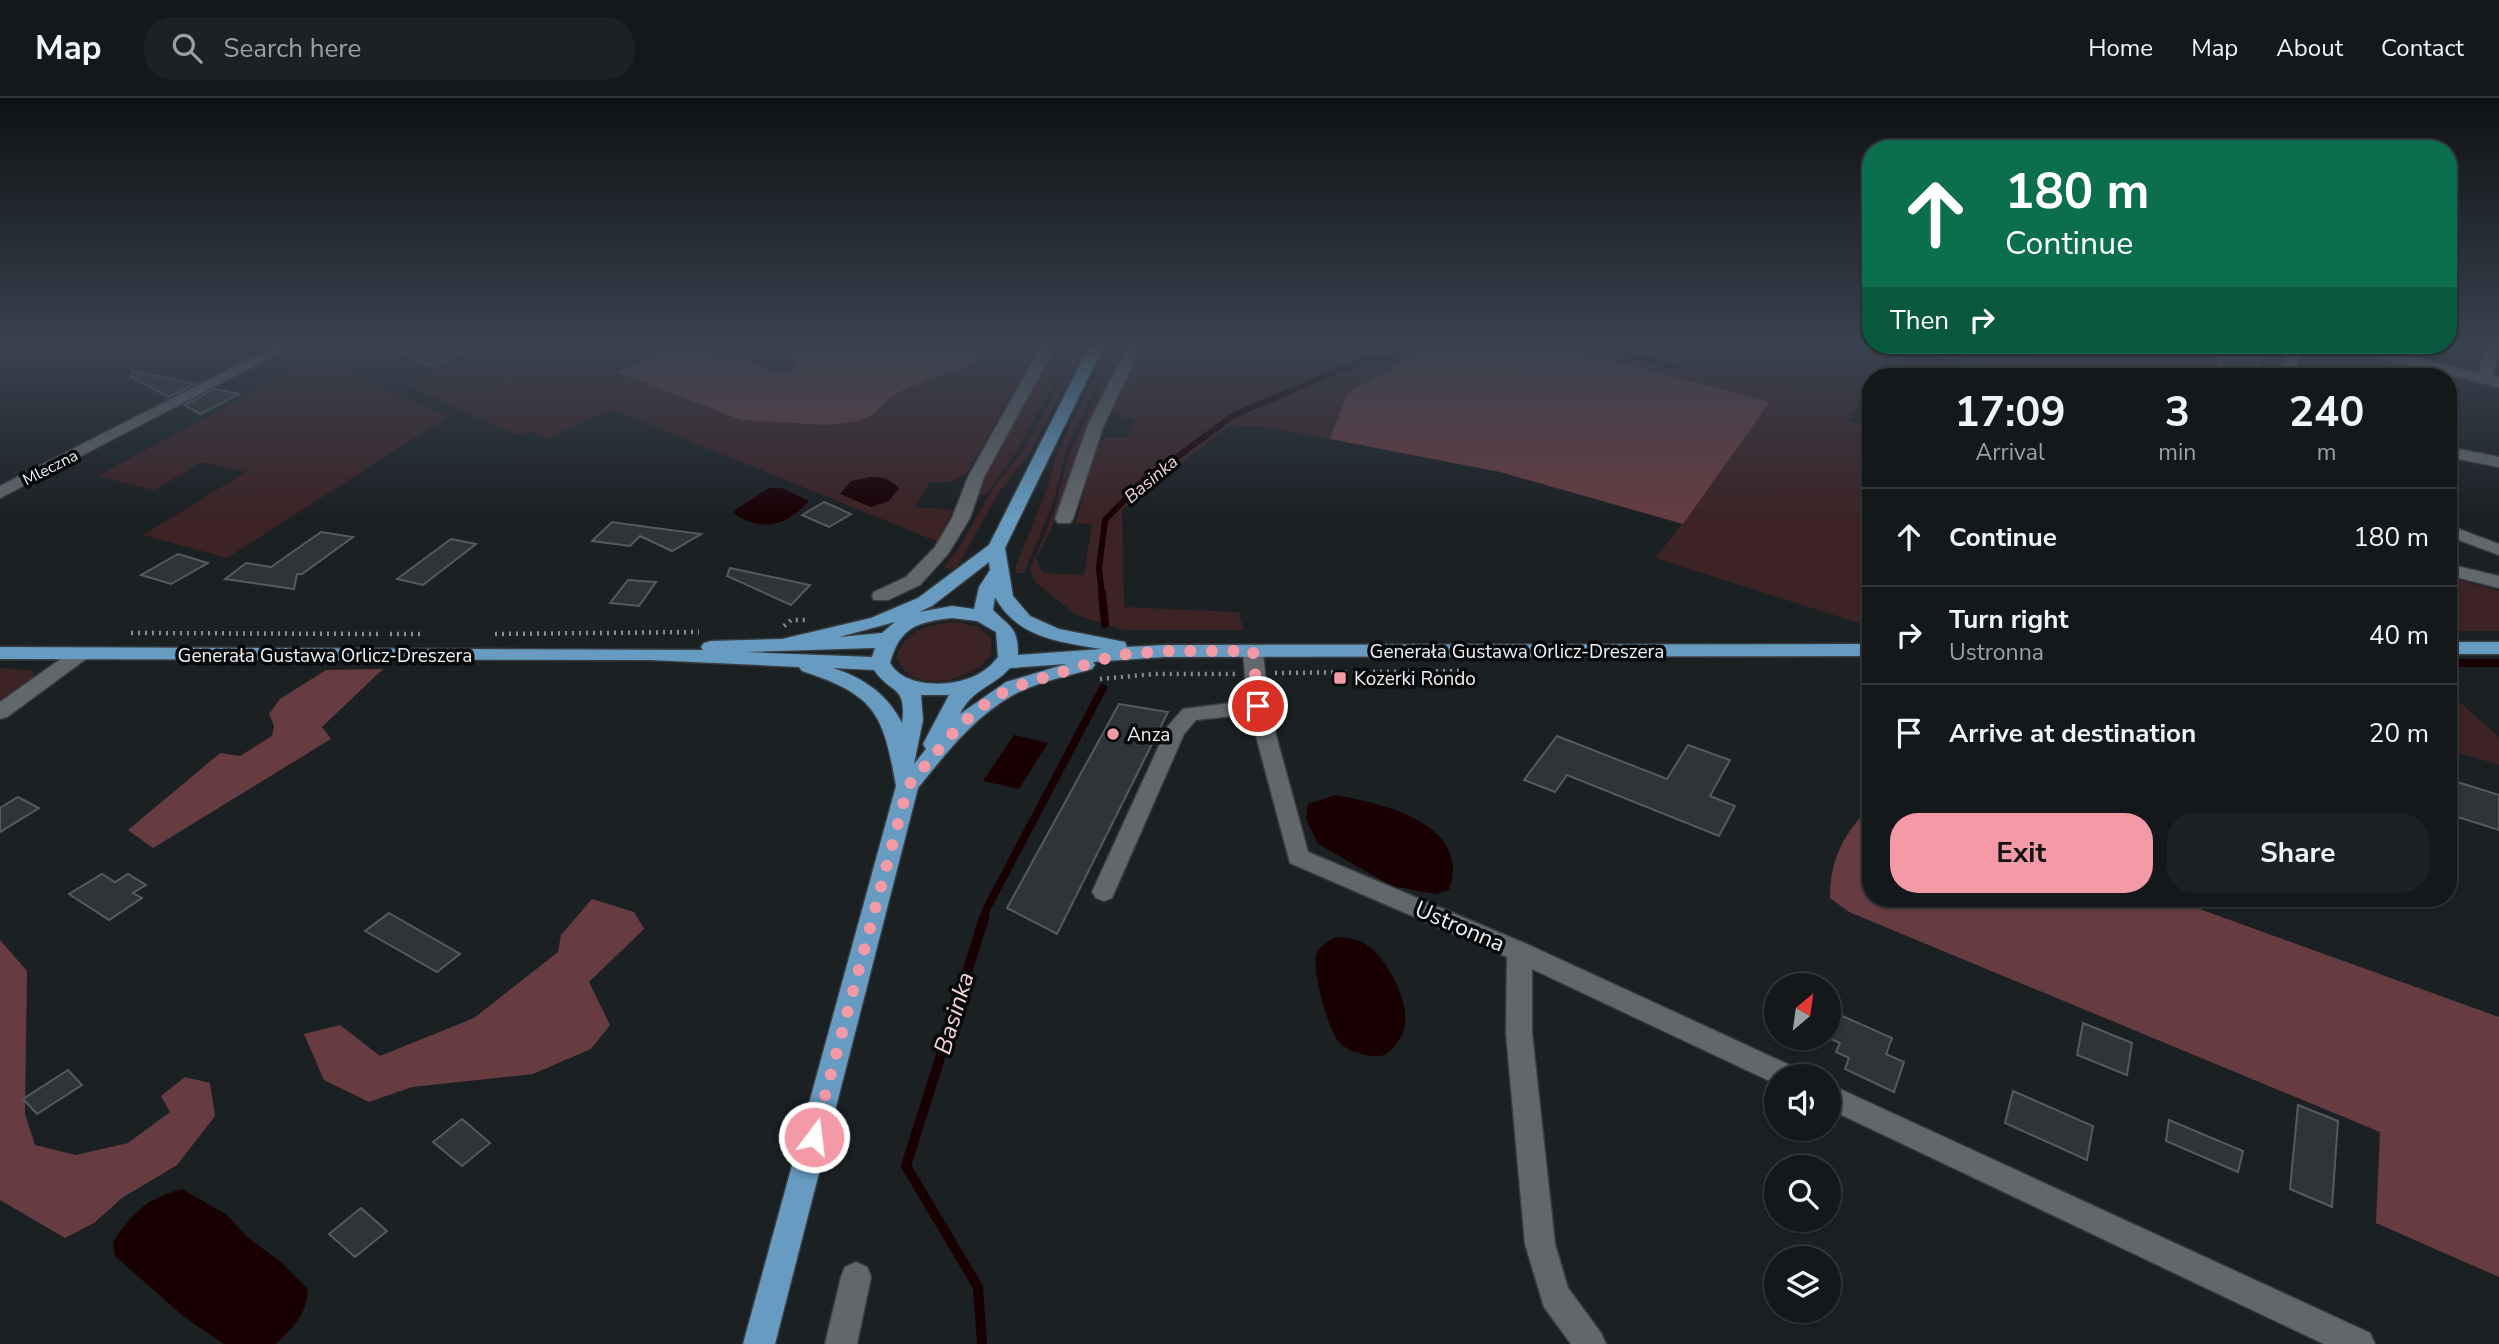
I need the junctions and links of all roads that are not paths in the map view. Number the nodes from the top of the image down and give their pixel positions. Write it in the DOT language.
graph roads {
  1 [pos="174,403"];
  2 [pos="1017,403"];
  3 [pos="1068,403"];
  4 [pos="1107,403"];
  5 [pos="2457,454"];
  6 [pos="2499,462"];
  7 [pos="0,493"];
  8 [pos="1064,519"];
  9 [pos="2457,534"];
  10 [pos="996,548"];
  11 [pos="2499,550"];
  12 [pos="974,564"];
  13 [pos="1002,568"];
  14 [pos="2457,571"];
  15 [pos="2499,582"];
  16 [pos="881,596"];
  17 [pos="937,614"];
  18 [pos="1000,627"];
  19 [pos="888,638"];
  20 [pos="2457,648"];
  21 [pos="2499,648"];
  22 [pos="1862,650"];
  23 [pos="785,651"];
  24 [pos="1118,651"];
  25 [pos="0,653"];
  26 [pos="79,655"];
  27 [pos="1004,662"];
  28 [pos="1254,662"];
  29 [pos="881,664"];
  30 [pos="976,683"];
  31 [pos="906,687"];
  32 [pos="1258,706"];
  33 [pos="0,712"];
  34 [pos="911,774"];
  35 [pos="1104,892"];
  36 [pos="1520,952"];
  37 [pos="1764,1066"];
  38 [pos="1841,1102"];
  39 [pos="856,1277"];
  40 [pos="759,1344"];
  41 [pos="841,1344"];
  42 [pos="1590,1344"];
  43 [pos="2359,1344"];
  1 -- 7 [label="street, Mleczna"];
  2 -- 16 [label="street"];
  3 -- 10 [label="main road"];
  4 -- 8 [label="street"];
  5 -- 6 [label="street"];
  9 -- 11 [label="street"];
  10 -- 12 [label="main road"];
  10 -- 13 [label="main road"];
  12 -- 17 [label="main road"];
  12 -- 23 [label="main road"];
  13 -- 18 [label="main road"];
  13 -- 24 [label="main road"];
  14 -- 15 [label="street"];
  17 -- 18 [label="main road"];
  17 -- 19 [label="main road"];
  18 -- 24 [label="main road, Generała Gustawa Orlicz-Dreszera"];
  18 -- 27 [label="main road"];
  19 -- 23 [label="main road, Generała Gustawa Orlicz-Dreszera"];
  19 -- 29 [label="main road"];
  20 -- 21 [label="main road"];
  22 -- 28 [label="main road, Generała Gustawa Orlicz-Dreszera"];
  23 -- 26 [label="main road, Generała Gustawa Orlicz-Dreszera"];
  23 -- 29 [label="main road, Generała Gustawa Orlicz-Dreszera"];
  23 -- 34 [label="main road"];
  24 -- 27 [label="main road, Generała Gustawa Orlicz-Dreszera"];
  24 -- 28 [label="main road, Generała Gustawa Orlicz-Dreszera"];
  24 -- 34 [label="main road"];
  25 -- 26 [label="main road, Generała Gustawa Orlicz-Dreszera"];
  26 -- 33 [label="street"];
  27 -- 30 [label="main road"];
  28 -- 32 [label="street, Ustronna"];
  29 -- 31 [label="main road"];
  30 -- 31 [label="main road"];
  30 -- 34 [label="main road"];
  31 -- 34 [label="main road"];
  32 -- 35 [label="street"];
  32 -- 36 [label="street, Ustronna"];
  34 -- 40 [label="main road"];
  36 -- 37 [label="street"];
  36 -- 42 [label="street, Ustronna"];
  38 -- 43 [label="street"];
  39 -- 41 [label="street"];
}
